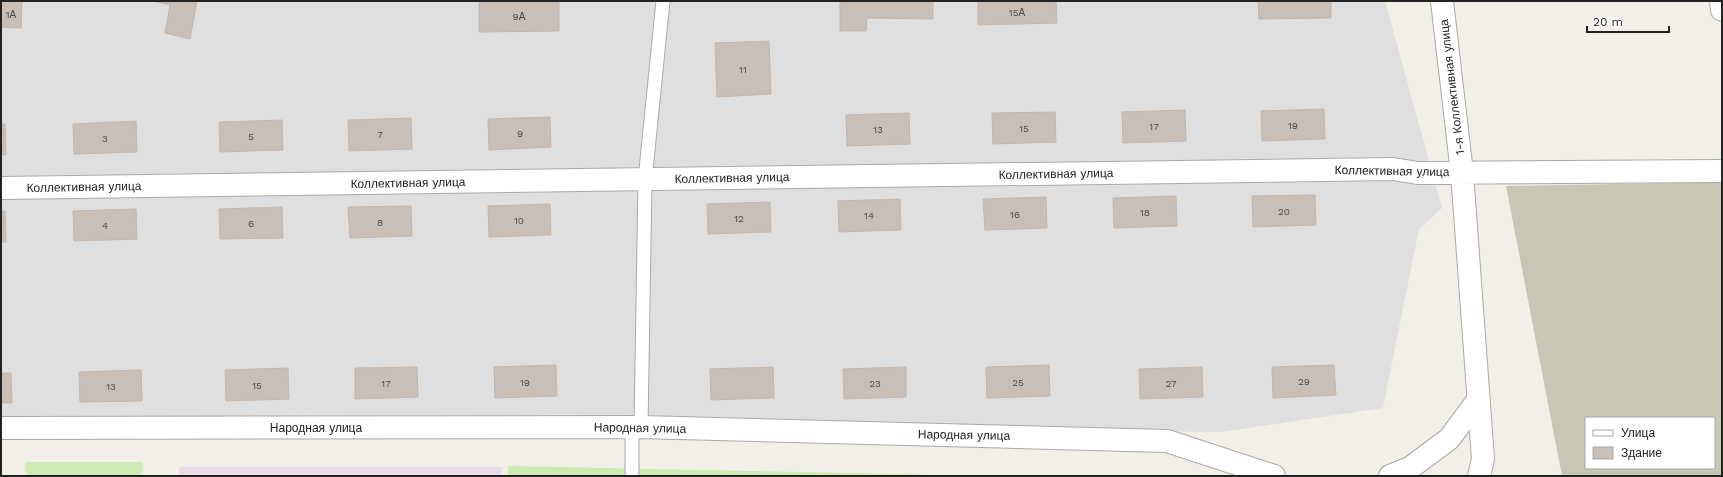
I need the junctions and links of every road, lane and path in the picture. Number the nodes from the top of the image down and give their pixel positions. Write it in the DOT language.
graph roads {
  1 [pos="663,1"];
  2 [pos="1442,1"];
  3 [pos="1721,1"];
  4 [pos="1722,10"];
  5 [pos="1722,171"];
  6 [pos="1462,173"];
  7 [pos="645,180"];
  8 [pos="1,188"];
  9 [pos="1478,400"];
  10 [pos="636,427"];
  11 [pos="1,428"];
  12 [pos="1482,470"];
  13 [pos="632,476"];
  14 [pos="1274,476"];
  15 [pos="1390,476"];
  1 -- 7 [label="lane"];
  2 -- 6 [label="street, 1-я Коллективная улица"];
  3 -- 4 [label="street"];
  5 -- 6 [label="street, Коллективная улица"];
  6 -- 7 [label="street, Коллективная улица"];
  6 -- 9 [label="street, 1-я Коллективная улица"];
  7 -- 8 [label="street, Коллективная улица"];
  7 -- 10 [label="lane"];
  9 -- 12 [label="street, 1-я Коллективная улица"];
  9 -- 15 [label="street"];
  10 -- 11 [label="street, Народная улица"];
  10 -- 13 [label="lane"];
  10 -- 14 [label="street, Народная улица"];
}
